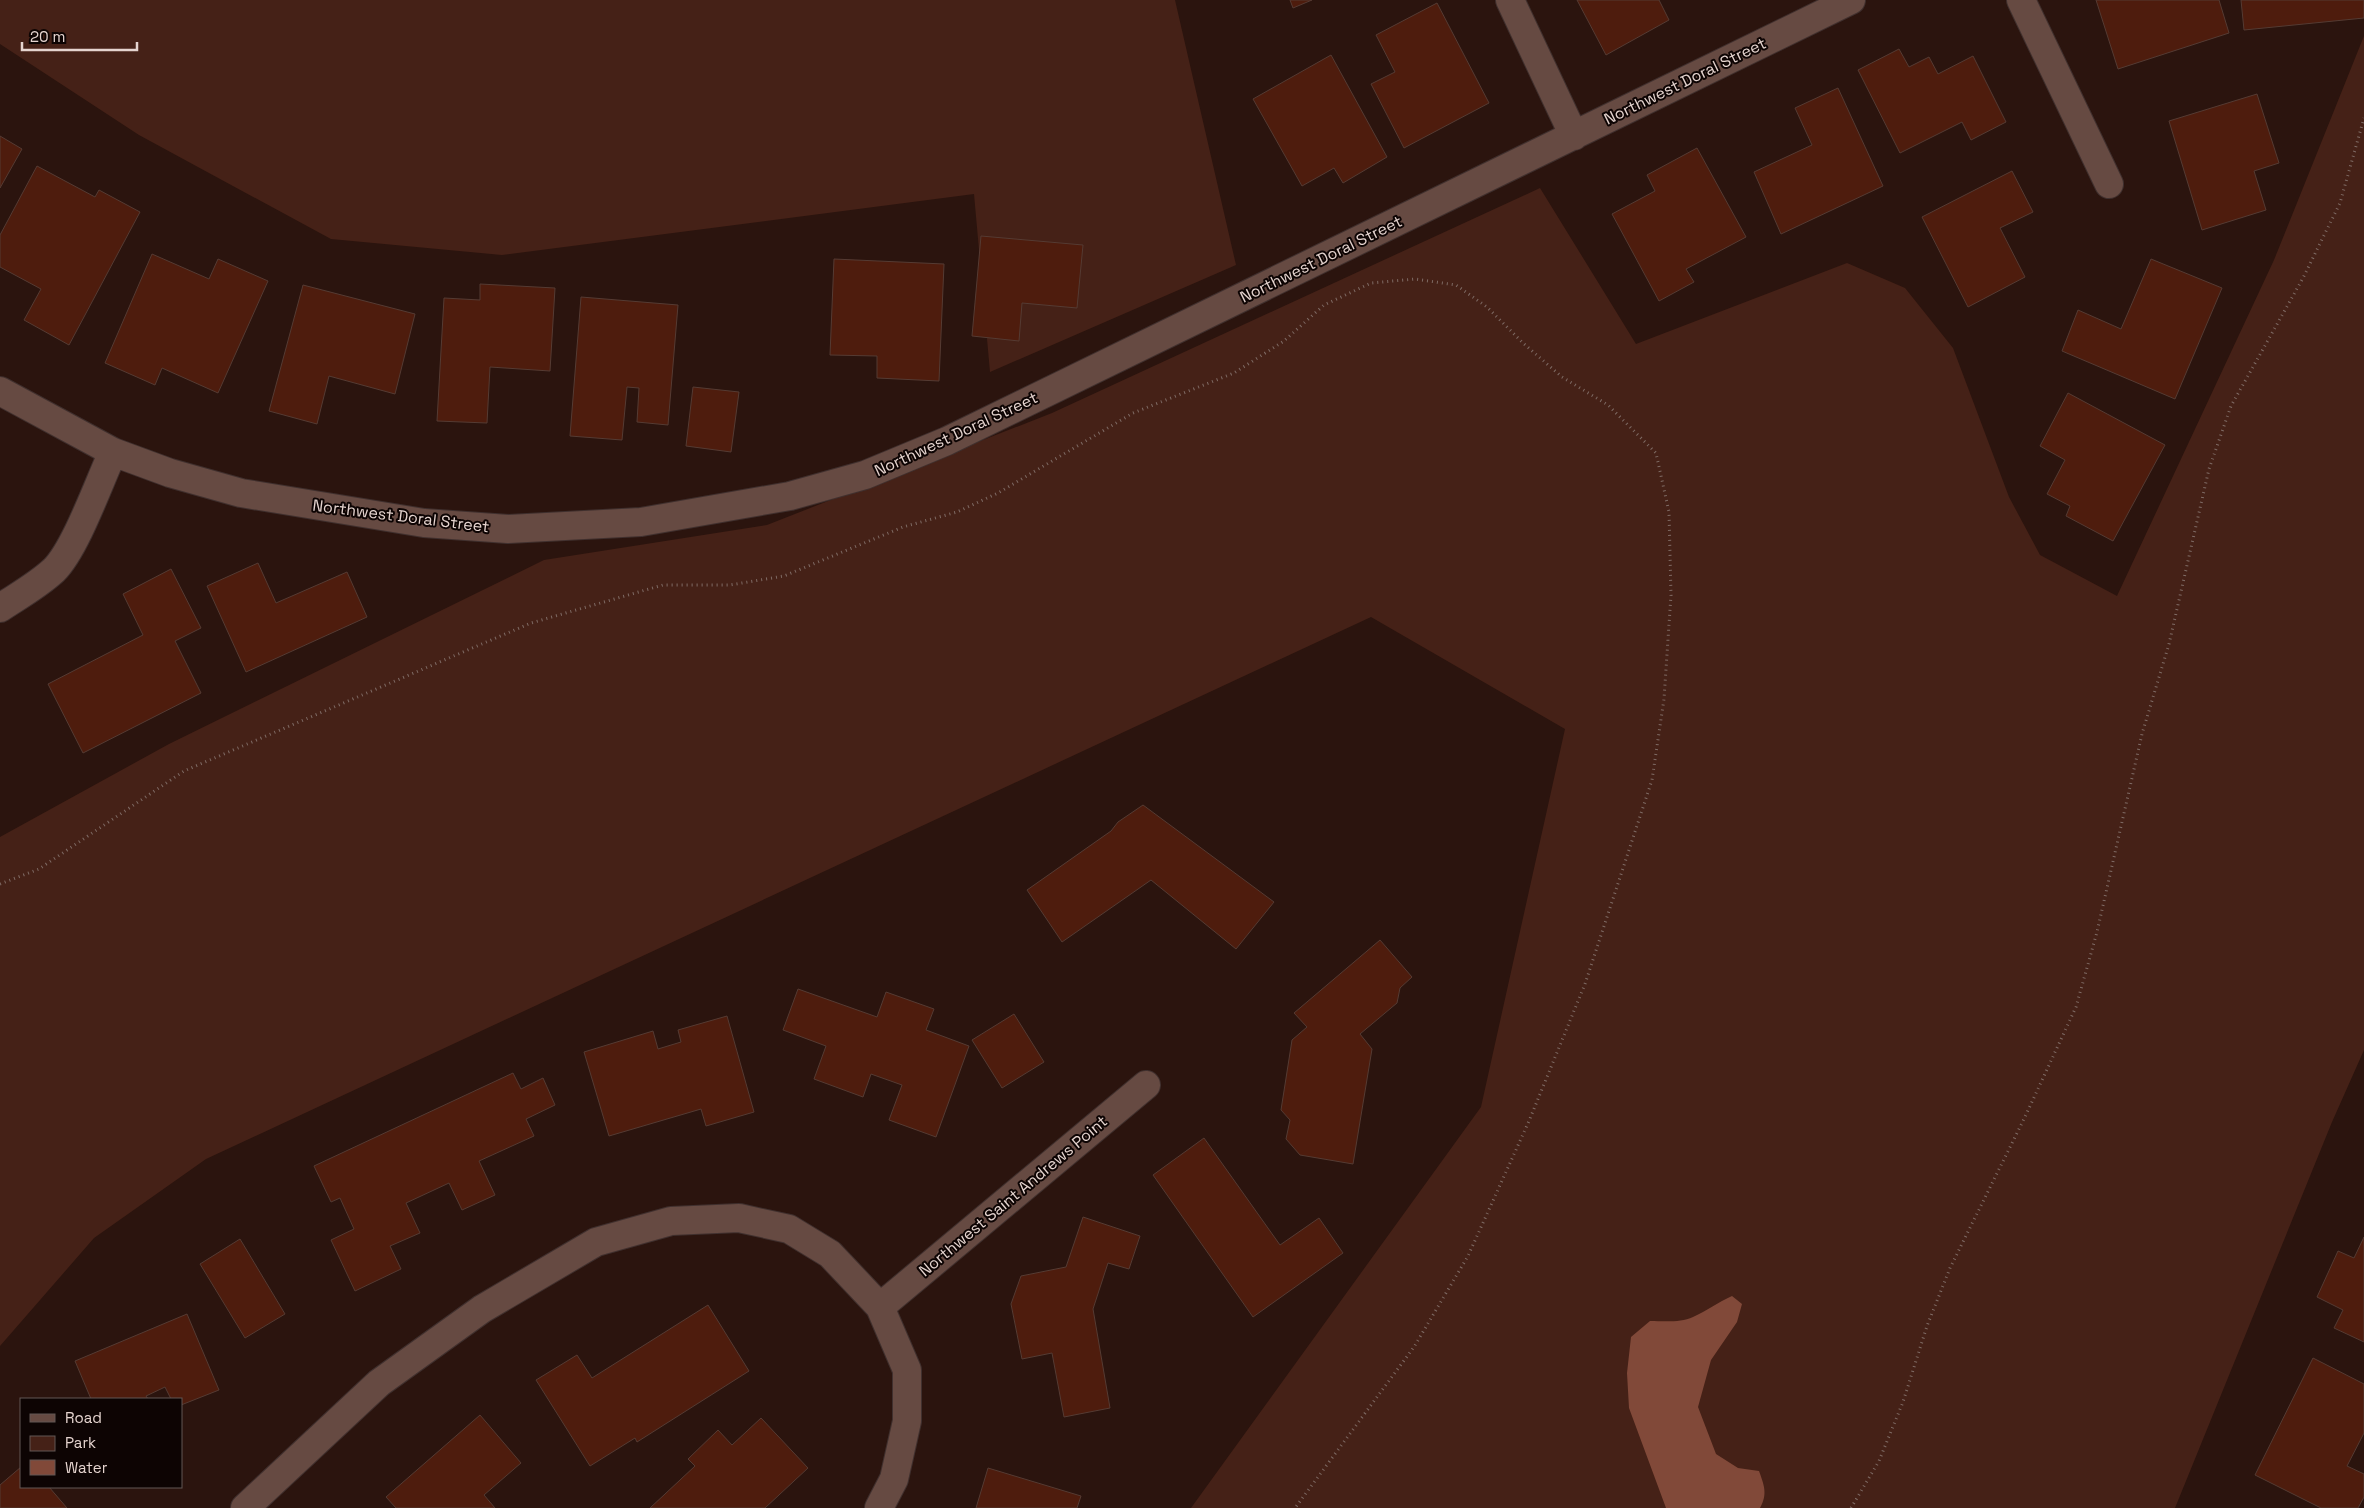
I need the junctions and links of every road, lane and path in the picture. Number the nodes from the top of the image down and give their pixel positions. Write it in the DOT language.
graph roads {
  1 [pos="1510,0"];
  2 [pos="1851,0"];
  3 [pos="2021,0"];
  4 [pos="2364,118"];
  5 [pos="1574,136"];
  6 [pos="2110,184"];
  7 [pos="0,391"];
  8 [pos="113,452"];
  9 [pos="0,608"];
  10 [pos="0,884"];
  11 [pos="1146,1085"];
  12 [pos="880,1307"];
  13 [pos="245,1508"];
  14 [pos="879,1508"];
  15 [pos="1296,1508"];
  16 [pos="1851,1508"];
  1 -- 5 [label="street"];
  2 -- 5 [label="street, Northwest Doral Street"];
  3 -- 6 [label="street"];
  4 -- 16 [label="path"];
  5 -- 8 [label="street, Northwest Doral Street"];
  7 -- 8 [label="street, Northwest Doral Street"];
  8 -- 9 [label="street"];
  10 -- 15 [label="path"];
  11 -- 12 [label="street, Northwest Saint Andrews Point"];
  12 -- 13 [label="street"];
  12 -- 14 [label="street"];
}
